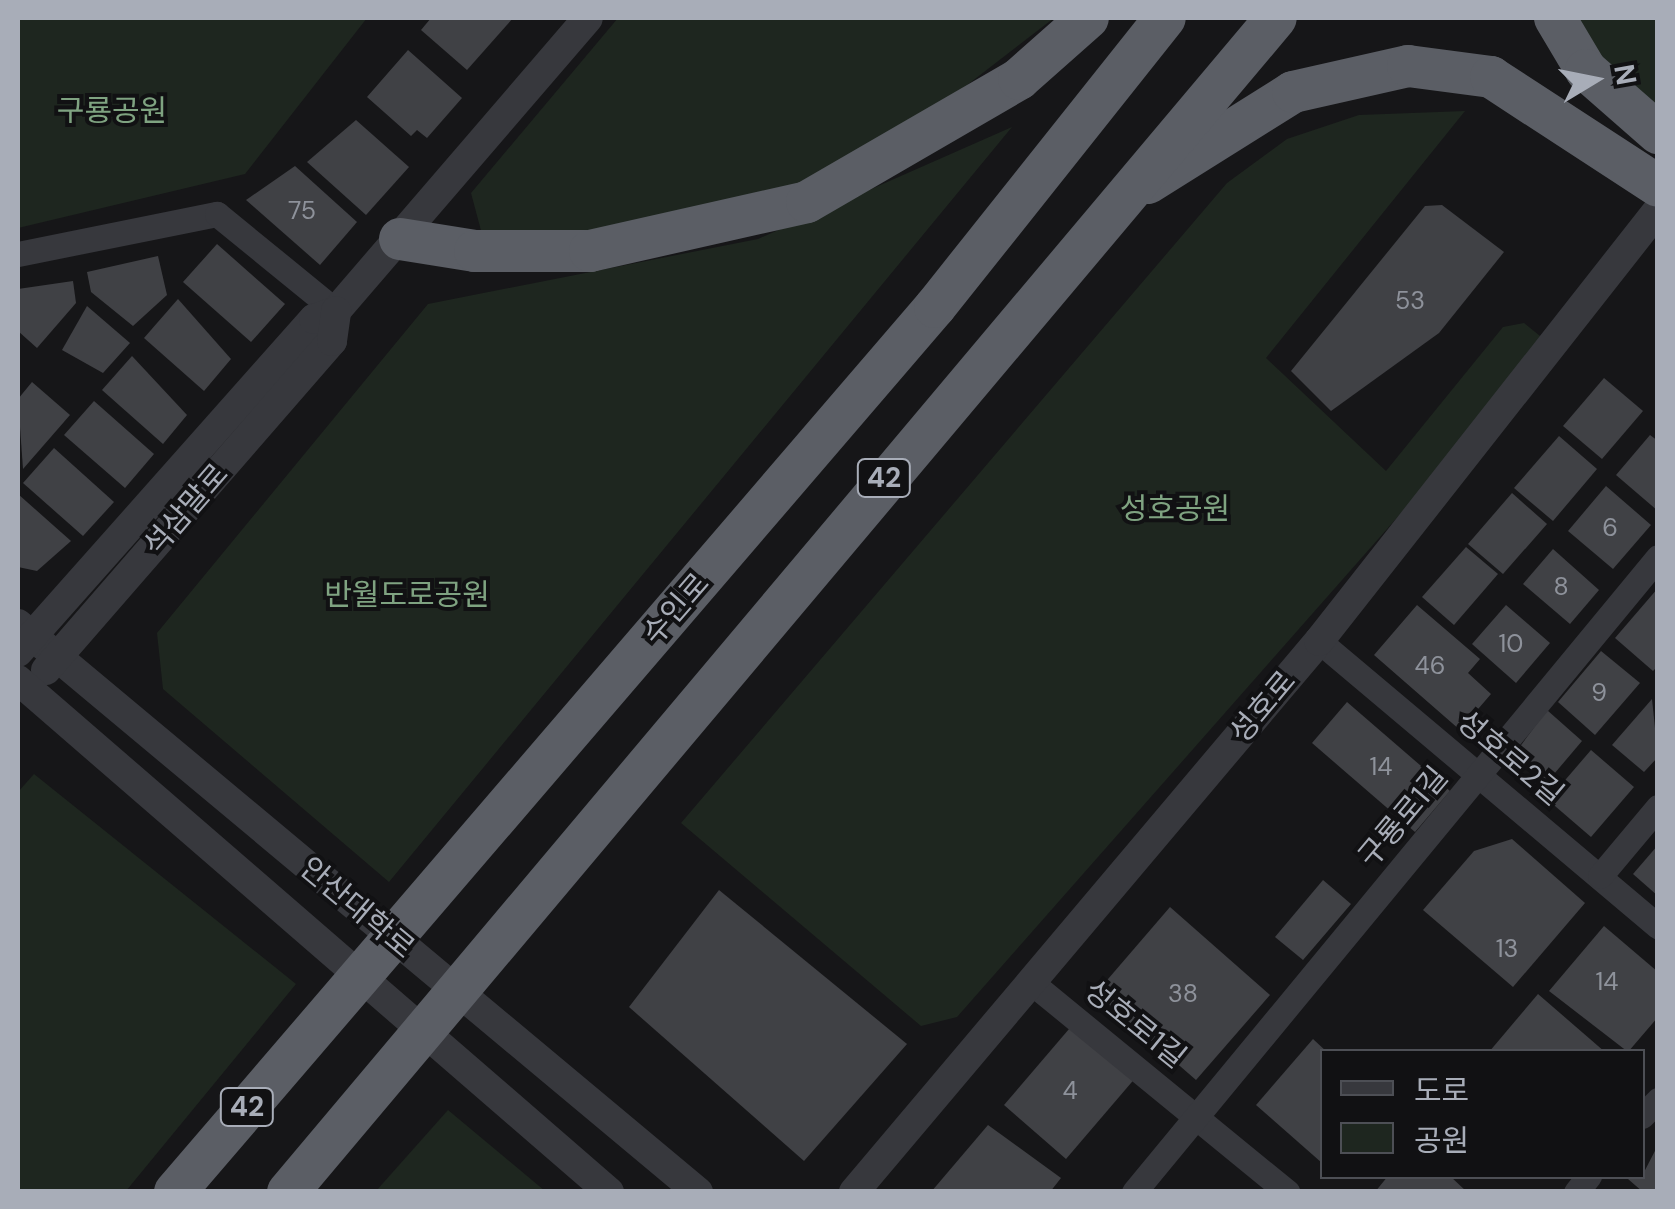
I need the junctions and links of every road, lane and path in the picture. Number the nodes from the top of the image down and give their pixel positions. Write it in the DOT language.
graph roads {
  1 [pos="588,18"];
  2 [pos="1088,18"];
  3 [pos="1166,18"];
  4 [pos="1276,18"];
  5 [pos="1555,18"];
  6 [pos="1658,133"];
  7 [pos="1658,186"];
  8 [pos="1118,200"];
  9 [pos="1658,210"];
  10 [pos="400,239"];
  11 [pos="18,254"];
  12 [pos="336,311"];
  13 [pos="1658,558"];
  14 [pos="22,637"];
  15 [pos="1319,640"];
  16 [pos="58,658"];
  17 [pos="21,690"];
  18 [pos="1480,775"];
  19 [pos="1658,808"];
  20 [pos="1600,876"];
  21 [pos="1658,926"];
  22 [pos="1032,983"];
  23 [pos="1197,1116"];
  24 [pos="175,1192"];
  25 [pos="288,1192"];
  26 [pos="609,1192"];
  27 [pos="698,1192"];
  28 [pos="854,1192"];
  29 [pos="1134,1192"];
  30 [pos="1286,1192"];
  1 -- 10 [label="street, 석삼말로"];
  2 -- 10 [label="highway"];
  3 -- 24 [label="highway, 수인로 / 42"];
  4 -- 8 [label="highway, 42"];
  5 -- 6 [label="highway"];
  7 -- 8 [label="highway"];
  8 -- 25 [label="highway, 42"];
  9 -- 15 [label="street, 성호로"];
  10 -- 12 [label="street, 석삼말로"];
  11 -- 12 [label="street"];
  12 -- 14 [label="street, 석삼말로"];
  12 -- 16 [label="street, 석삼말로"];
  13 -- 18 [label="street, 구룡로1길"];
  14 -- 16 [label="street, 안산대학로"];
  15 -- 18 [label="street, 성호로2길"];
  15 -- 22 [label="street, 성호로"];
  16 -- 17 [label="street, 석삼말로"];
  16 -- 27 [label="street, 안산대학로"];
  17 -- 26 [label="street, 안산대학로"];
  18 -- 20 [label="street, 성호로2길"];
  18 -- 23 [label="street, 구룡로1길"];
  19 -- 20 [label="street"];
  20 -- 21 [label="street, 성호로2길"];
  22 -- 23 [label="street, 성호로1길"];
  22 -- 28 [label="street, 성호로"];
  23 -- 29 [label="street"];
  23 -- 30 [label="street, 성호로1길"];
}
